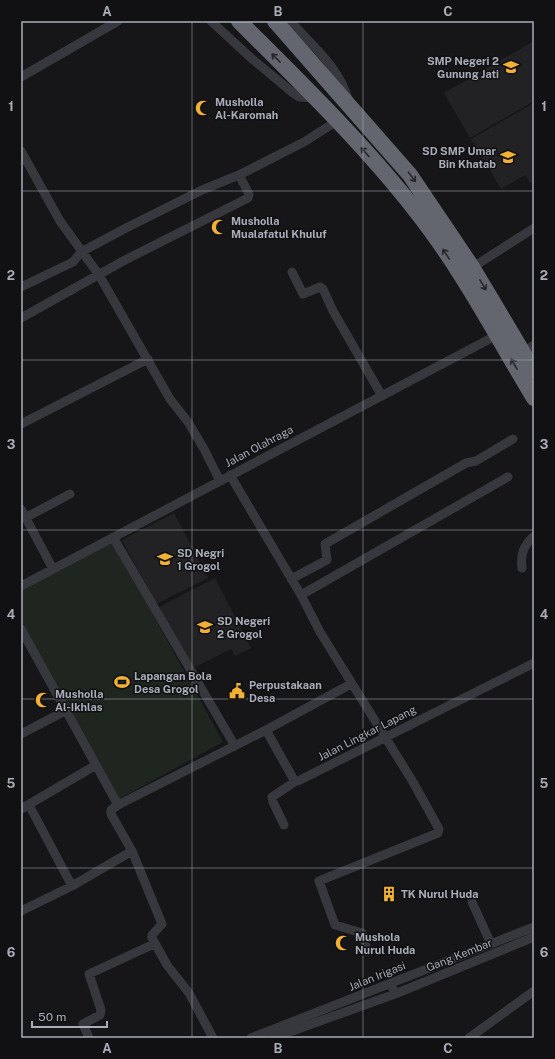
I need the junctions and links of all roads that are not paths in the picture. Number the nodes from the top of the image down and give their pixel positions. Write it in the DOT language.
graph roads {
  1 [pos="118,21"];
  2 [pos="211,21"];
  3 [pos="239,21"];
  4 [pos="275,21"];
  5 [pos="290,21"];
  6 [pos="21,77"];
  7 [pos="315,98"];
  8 [pos="350,104"];
  9 [pos="337,121"];
  10 [pos="21,151"];
  11 [pos="239,175"];
  12 [pos="534,228"];
  13 [pos="81,252"];
  14 [pos="466,271"];
  15 [pos="292,272"];
  16 [pos="99,275"];
  17 [pos="21,287"];
  18 [pos="21,318"];
  19 [pos="503,332"];
  20 [pos="529,348"];
  21 [pos="148,359"];
  22 [pos="534,371"];
  23 [pos="382,396"];
  24 [pos="534,398"];
  25 [pos="21,424"];
  26 [pos="513,439"];
  27 [pos="230,475"];
  28 [pos="508,477"];
  29 [pos="220,481"];
  30 [pos="70,494"];
  31 [pos="21,509"];
  32 [pos="26,518"];
  33 [pos="534,536"];
  34 [pos="113,537"];
  35 [pos="522,568"];
  36 [pos="53,569"];
  37 [pos="291,579"];
  38 [pos="21,586"];
  39 [pos="301,595"];
  40 [pos="21,629"];
  41 [pos="534,664"];
  42 [pos="351,684"];
  43 [pos="65,711"];
  44 [pos="266,730"];
  45 [pos="21,733"];
  46 [pos="385,737"];
  47 [pos="235,746"];
  48 [pos="96,765"];
  49 [pos="296,781"];
  50 [pos="118,805"];
  51 [pos="25,807"];
  52 [pos="284,825"];
  53 [pos="132,851"];
  54 [pos="72,886"];
  55 [pos="472,902"];
  56 [pos="21,912"];
  57 [pos="534,927"];
  58 [pos="534,937"];
  59 [pos="154,944"];
  60 [pos="491,944"];
  61 [pos="367,950"];
  62 [pos="393,989"];
  63 [pos="534,991"];
  64 [pos="272,1035"];
  65 [pos="89,1038"];
  66 [pos="212,1038"];
  67 [pos="251,1038"];
  68 [pos="469,1038"];
  1 -- 6 [label="street"];
  2 -- 7 [label="street"];
  7 -- 3 [label="highway, one-way"];
  4 -- 8 [label="highway"];
  5 -- 8 [label="street"];
  7 -- 9 [label="highway"];
  8 -- 14 [label="highway, one-way"];
  9 -- 11 [label="street"];
  14 -- 9 [label="highway, one-way"];
  10 -- 13 [label="street"];
  11 -- 13 [label="street"];
  11 -- 16 [label="street"];
  12 -- 14 [label="street"];
  13 -- 16 [label="street"];
  13 -- 17 [label="street"];
  14 -- 19 [label="highway"];
  15 -- 23 [label="street"];
  16 -- 18 [label="street"];
  16 -- 21 [label="street"];
  19 -- 20 [label="highway"];
  19 -- 23 [label="street, Jalan Olahraga"];
  24 -- 19 [label="highway, one-way"];
  20 -- 22 [label="highway"];
  21 -- 25 [label="street"];
  21 -- 29 [label="street"];
  23 -- 27 [label="street, Jalan Olahraga"];
  26 -- 37 [label="street"];
  27 -- 29 [label="street, Jalan Olahraga"];
  27 -- 37 [label="street"];
  28 -- 39 [label="street"];
  29 -- 34 [label="street, Jalan Olahraga"];
  30 -- 32 [label="street"];
  31 -- 32 [label="street"];
  32 -- 36 [label="street"];
  33 -- 35 [label="street"];
  34 -- 36 [label="street, Jalan Olahraga"];
  34 -- 47 [label="street"];
  36 -- 38 [label="street, Jalan Olahraga"];
  37 -- 39 [label="street"];
  39 -- 42 [label="street"];
  40 -- 43 [label="street"];
  41 -- 46 [label="street, Jalan Lingkar Lapang"];
  42 -- 44 [label="street"];
  42 -- 46 [label="street"];
  43 -- 45 [label="street"];
  43 -- 48 [label="street"];
  44 -- 47 [label="street"];
  44 -- 49 [label="street"];
  46 -- 49 [label="street, Jalan Lingkar Lapang"];
  46 -- 61 [label="street"];
  47 -- 50 [label="street"];
  48 -- 50 [label="street"];
  48 -- 51 [label="street"];
  49 -- 52 [label="street, Jalan Lingkar Lapang"];
  50 -- 53 [label="street"];
  51 -- 54 [label="street"];
  53 -- 54 [label="street"];
  53 -- 59 [label="street"];
  54 -- 56 [label="street"];
  55 -- 60 [label="street"];
  57 -- 60 [label="street, Jalan Irigasi"];
  58 -- 62 [label="street, Gang Kembar"];
  59 -- 65 [label="street"];
  59 -- 66 [label="street"];
  60 -- 62 [label="street, Jalan Irigasi"];
  62 -- 64 [label="street"];
  63 -- 68 [label="street"];
  64 -- 67 [label="street"];
}
